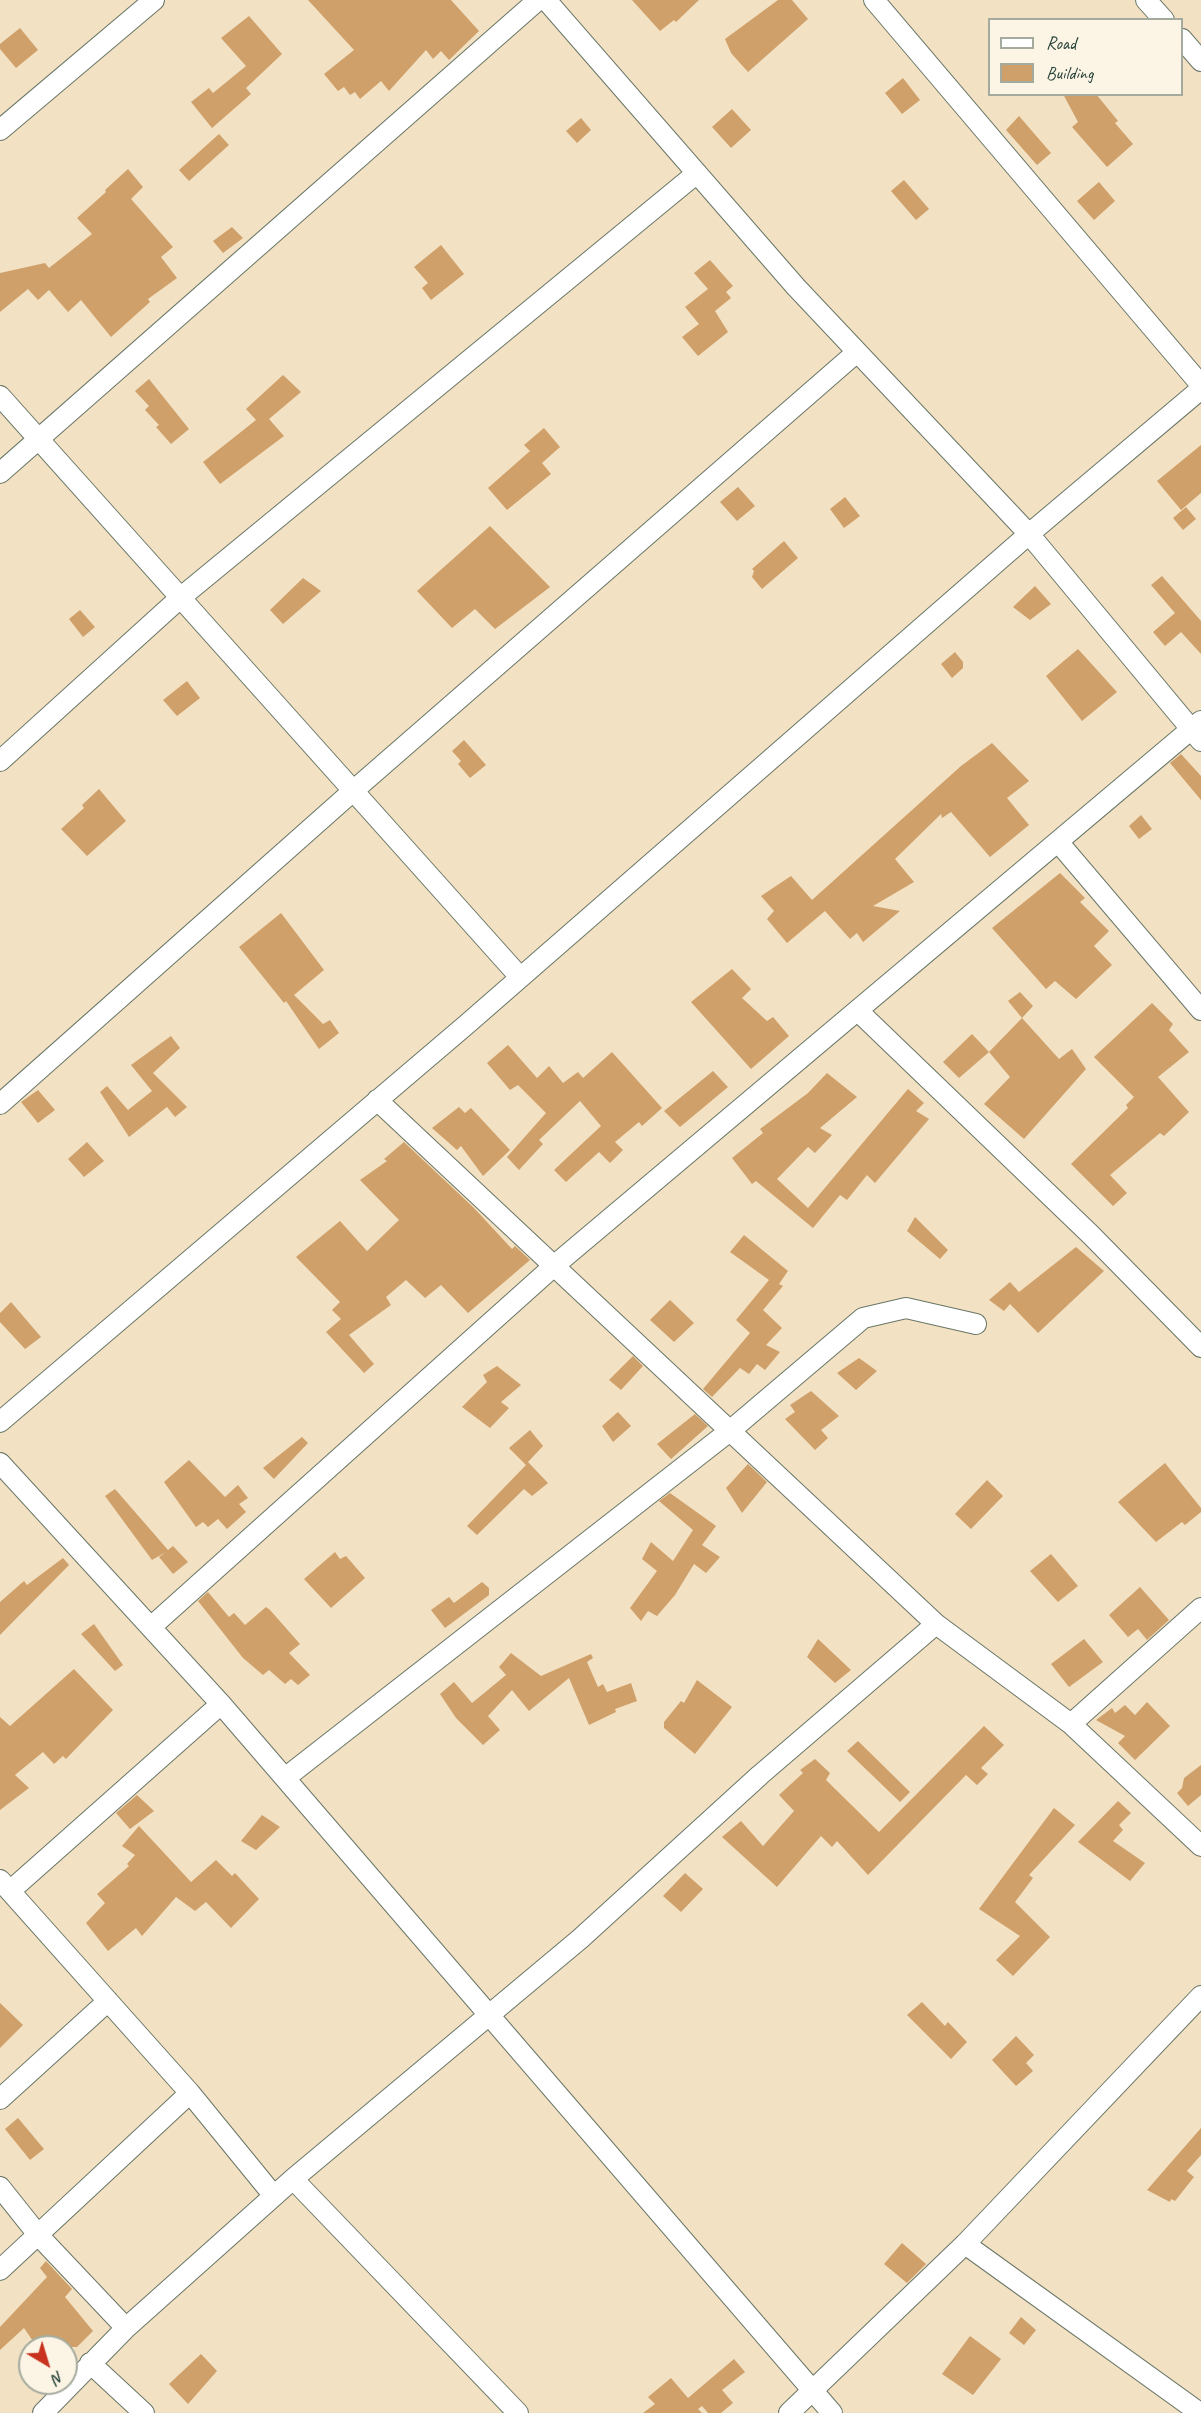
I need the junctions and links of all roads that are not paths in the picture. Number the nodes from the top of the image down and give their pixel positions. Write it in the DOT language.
graph roads {
  1 [pos="154,0"];
  2 [pos="538,0"];
  3 [pos="546,0"];
  4 [pos="874,0"];
  5 [pos="1146,0"];
  6 [pos="1162,18"];
  7 [pos="1183,40"];
  8 [pos="1201,61"];
  9 [pos="0,130"];
  10 [pos="697,173"];
  11 [pos="857,352"];
  12 [pos="1201,387"];
  13 [pos="0,396"];
  14 [pos="38,440"];
  15 [pos="0,473"];
  16 [pos="1029,534"];
  17 [pos="180,598"];
  18 [pos="1198,731"];
  19 [pos="0,761"];
  20 [pos="353,791"];
  21 [pos="1059,843"];
  22 [pos="519,976"];
  23 [pos="1201,1010"];
  24 [pos="858,1011"];
  25 [pos="376,1100"];
  26 [pos="0,1104"];
  27 [pos="555,1265"];
  28 [pos="975,1324"];
  29 [pos="1201,1347"];
  30 [pos="0,1422"];
  31 [pos="731,1430"];
  32 [pos="0,1463"];
  33 [pos="1201,1608"];
  34 [pos="936,1624"];
  35 [pos="151,1627"];
  36 [pos="221,1704"];
  37 [pos="1071,1724"];
  38 [pos="285,1778"];
  39 [pos="1201,1846"];
  40 [pos="5,1885"];
  41 [pos="1201,1996"];
  42 [pos="108,2001"];
  43 [pos="489,2013"];
  44 [pos="189,2092"];
  45 [pos="0,2099"];
  46 [pos="293,2179"];
  47 [pos="0,2187"];
  48 [pos="274,2196"];
  49 [pos="39,2236"];
  50 [pos="965,2244"];
  51 [pos="0,2270"];
  52 [pos="126,2328"];
  53 [pos="90,2363"];
  54 [pos="811,2390"];
  55 [pos="44,2413"];
  56 [pos="144,2413"];
  57 [pos="518,2413"];
  58 [pos="789,2413"];
  59 [pos="832,2413"];
  60 [pos="1200,2413"];
  1 -- 9 [label="street"];
  2 -- 14 [label="street"];
  3 -- 10 [label="street"];
  4 -- 12 [label="street"];
  5 -- 6 [label="street"];
  7 -- 8 [label="street"];
  10 -- 11 [label="street"];
  10 -- 17 [label="street"];
  11 -- 16 [label="street"];
  11 -- 20 [label="street"];
  12 -- 16 [label="street"];
  13 -- 14 [label="street"];
  14 -- 15 [label="street"];
  14 -- 17 [label="street"];
  16 -- 18 [label="street"];
  16 -- 22 [label="street"];
  17 -- 19 [label="street"];
  17 -- 20 [label="street"];
  18 -- 21 [label="street"];
  20 -- 22 [label="street"];
  20 -- 26 [label="street"];
  21 -- 23 [label="street"];
  21 -- 24 [label="street"];
  22 -- 25 [label="street"];
  24 -- 27 [label="street"];
  24 -- 29 [label="street"];
  25 -- 27 [label="street"];
  25 -- 30 [label="street"];
  27 -- 31 [label="street"];
  27 -- 35 [label="street"];
  28 -- 31 [label="street"];
  31 -- 34 [label="street"];
  31 -- 38 [label="street"];
  32 -- 35 [label="street"];
  33 -- 37 [label="street"];
  34 -- 37 [label="street"];
  34 -- 43 [label="street"];
  35 -- 36 [label="street"];
  36 -- 38 [label="street"];
  36 -- 40 [label="street"];
  37 -- 39 [label="street"];
  38 -- 43 [label="street"];
  40 -- 42 [label="street"];
  41 -- 50 [label="street"];
  42 -- 44 [label="street"];
  42 -- 45 [label="street"];
  43 -- 46 [label="street"];
  43 -- 54 [label="street"];
  44 -- 48 [label="street"];
  44 -- 49 [label="street"];
  46 -- 48 [label="street"];
  46 -- 57 [label="street"];
  47 -- 49 [label="street"];
  48 -- 52 [label="street"];
  49 -- 51 [label="street"];
  49 -- 52 [label="street"];
  50 -- 54 [label="street"];
  50 -- 60 [label="street"];
  52 -- 53 [label="street"];
  53 -- 55 [label="street"];
  53 -- 56 [label="street"];
  54 -- 58 [label="street"];
  54 -- 59 [label="street"];
}
